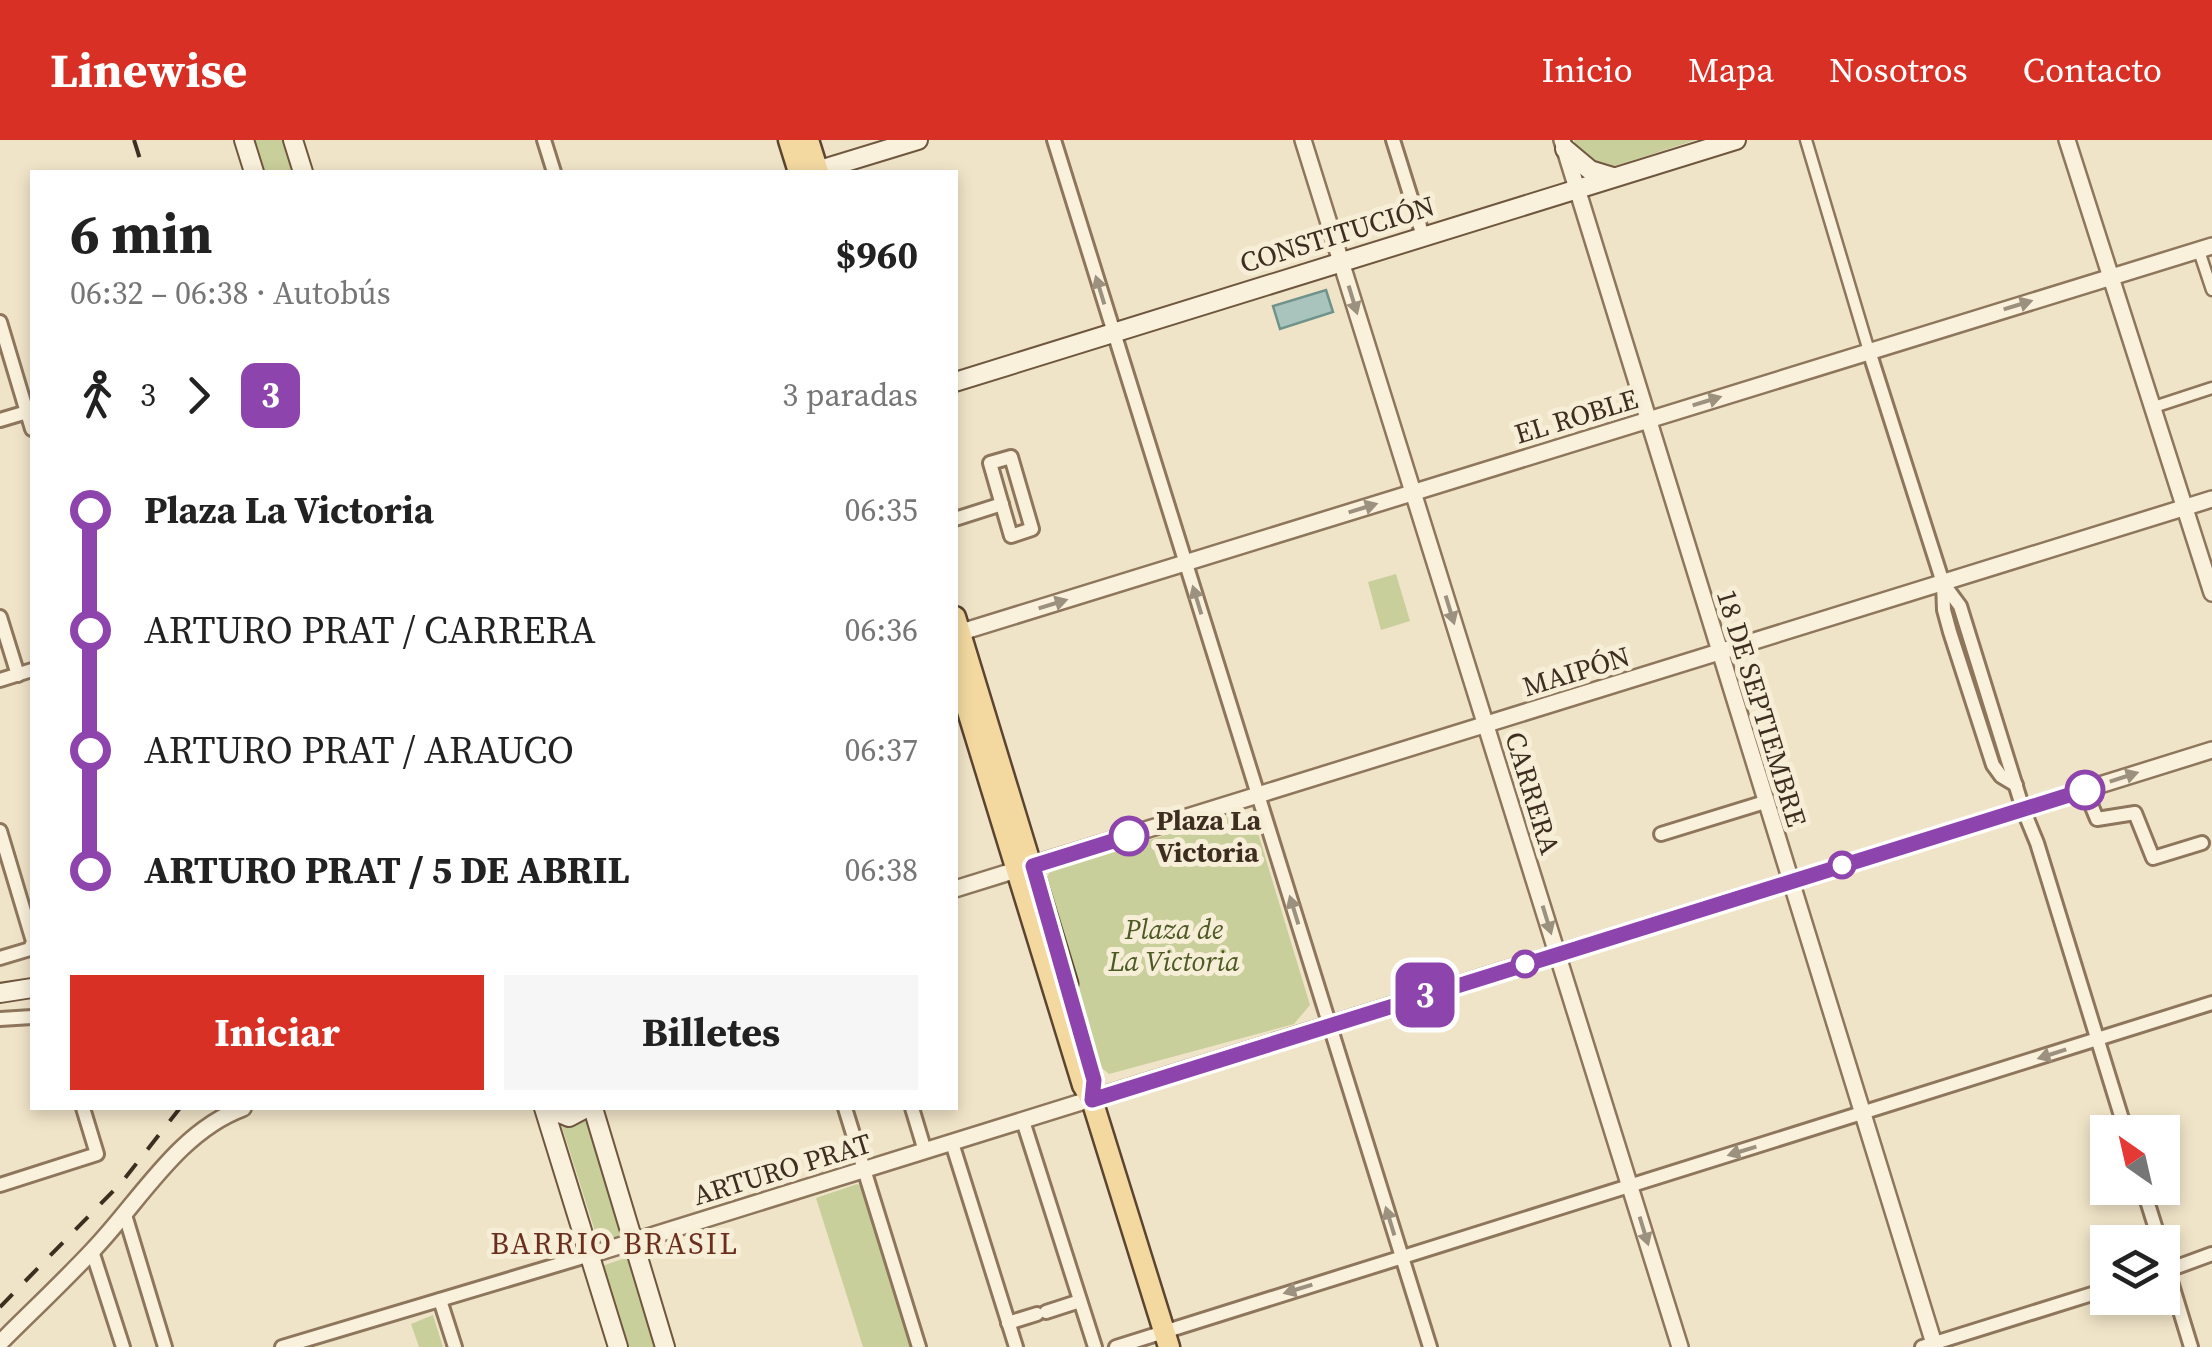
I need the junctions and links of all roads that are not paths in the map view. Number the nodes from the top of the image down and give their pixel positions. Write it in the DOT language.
graph roads {
  1 [pos="244,140"];
  2 [pos="293,140"];
  3 [pos="544,140"];
  4 [pos="789,140"];
  5 [pos="808,140"];
  6 [pos="918,140"];
  7 [pos="1054,140"];
  8 [pos="1303,140"];
  9 [pos="1393,140"];
  10 [pos="1736,140"];
  11 [pos="1806,140"];
  12 [pos="2067,140"];
  13 [pos="1564,144"];
  14 [pos="253,170"];
  15 [pos="301,170"];
  16 [pos="553,170"];
  17 [pos="811,170"];
  18 [pos="812,170"];
  19 [pos="819,170"];
  20 [pos="1614,178"];
  21 [pos="1578,188"];
  22 [pos="1423,236"];
  23 [pos="2206,249"];
  24 [pos="1342,262"];
  25 [pos="2109,277"];
  26 [pos="2212,290"];
  27 [pos="0,322"];
  28 [pos="1114,332"];
  29 [pos="1869,352"];
  30 [pos="958,381"];
  31 [pos="2212,388"];
  32 [pos="2154,408"];
  33 [pos="27,412"];
  34 [pos="0,420"];
  35 [pos="1648,420"];
  36 [pos="30,422"];
  37 [pos="1414,492"];
  38 [pos="2212,499"];
  39 [pos="1002,504"];
  40 [pos="2185,508"];
  41 [pos="958,517"];
  42 [pos="1186,563"];
  43 [pos="1942,583"];
  44 [pos="2212,593"];
  45 [pos="0,618"];
  46 [pos="958,628"];
  47 [pos="958,631"];
  48 [pos="1719,652"];
  49 [pos="30,671"];
  50 [pos="18,674"];
  51 [pos="958,676"];
  52 [pos="0,680"];
  53 [pos="1486,726"];
  54 [pos="2212,750"];
  55 [pos="2085,790"];
  56 [pos="1258,796"];
  57 [pos="1765,802"];
  58 [pos="2023,809"];
  59 [pos="0,831"];
  60 [pos="1661,834"];
  61 [pos="2202,843"];
  62 [pos="1026,867"];
  63 [pos="1790,882"];
  64 [pos="958,888"];
  65 [pos="30,934"];
  66 [pos="30,948"];
  67 [pos="1557,954"];
  68 [pos="0,958"];
  69 [pos="30,988"];
  70 [pos="0,992"];
  71 [pos="2212,1003"];
  72 [pos="30,1017"];
  73 [pos="0,1019"];
  74 [pos="1329,1024"];
  75 [pos="2097,1040"];
  76 [pos="1092,1100"];
  77 [pos="84,1110"];
  78 [pos="240,1110"];
  79 [pos="547,1110"];
  80 [pos="551,1110"];
  81 [pos="584,1110"];
  82 [pos="590,1110"];
  83 [pos="846,1110"];
  84 [pos="913,1110"];
  85 [pos="1862,1114"];
  86 [pos="2121,1115"];
  87 [pos="1023,1121"];
  88 [pos="952,1143"];
  89 [pos="924,1152"];
  90 [pos="864,1170"];
  91 [pos="0,1184"];
  92 [pos="1630,1186"];
  93 [pos="125,1215"];
  94 [pos="633,1242"];
  95 [pos="92,1251"];
  96 [pos="2212,1254"];
  97 [pos="590,1255"];
  98 [pos="1402,1256"];
  99 [pos="2180,1266"];
  100 [pos="2090,1295"];
  101 [pos="440,1300"];
  102 [pos="1080,1302"];
  103 [pos="2180,1312"];
  104 [pos="1008,1323"];
  105 [pos="1166,1339"];
  106 [pos="0,1343"];
  107 [pos="1930,1346"];
  108 [pos="123,1347"];
  109 [pos="165,1347"];
  110 [pos="282,1347"];
  111 [pos="455,1347"];
  112 [pos="618,1347"];
  113 [pos="665,1347"];
  114 [pos="919,1347"];
  115 [pos="1016,1347"];
  116 [pos="1095,1347"];
  117 [pos="1116,1347"];
  118 [pos="1430,1347"];
  119 [pos="1680,1347"];
  120 [pos="2192,1347"];
  1 -- 14 [label="main road"];
  2 -- 15 [label="main road"];
  3 -- 16 [label="street"];
  4 -- 17 [label="main road"];
  5 -- 18 [label="main road"];
  6 -- 19 [label="main road"];
  28 -- 7 [label="street, one-way"];
  8 -- 24 [label="street, CARRERA"];
  9 -- 22 [label="street"];
  10 -- 20 [label="main road, CONSTITUCIÓN"];
  11 -- 29 [label="street"];
  12 -- 25 [label="street"];
  13 -- 20 [label="main road"];
  13 -- 21 [label="street, 18 DE SEPTIEMBRE"];
  20 -- 21 [label="main road, CONSTITUCIÓN"];
  21 -- 22 [label="main road, CONSTITUCIÓN"];
  21 -- 35 [label="street, 18 DE SEPTIEMBRE"];
  22 -- 24 [label="main road, CONSTITUCIÓN"];
  23 -- 25 [label="street, EL ROBLE"];
  23 -- 26 [label="street"];
  24 -- 28 [label="main road, CONSTITUCIÓN"];
  24 -- 37 [label="street, CARRERA, one-way"];
  29 -- 25 [label="street, EL ROBLE, one-way"];
  25 -- 32 [label="street"];
  27 -- 33 [label="street"];
  28 -- 30 [label="main road, CONSTITUCIÓN"];
  28 -- 42 [label="street"];
  35 -- 29 [label="street, EL ROBLE, one-way"];
  29 -- 43 [label="street"];
  31 -- 32 [label="street"];
  32 -- 40 [label="street"];
  33 -- 34 [label="street"];
  33 -- 36 [label="street"];
  35 -- 37 [label="street, EL ROBLE"];
  35 -- 48 [label="street, 18 DE SEPTIEMBRE"];
  42 -- 37 [label="street, EL ROBLE, one-way"];
  37 -- 53 [label="street, CARRERA, one-way"];
  38 -- 40 [label="street, MAIPÓN"];
  39 -- 39 [label="street"];
  39 -- 41 [label="street"];
  40 -- 43 [label="street, MAIPÓN"];
  40 -- 44 [label="street"];
  46 -- 42 [label="street, EL ROBLE, one-way"];
  56 -- 42 [label="street, one-way"];
  43 -- 48 [label="street, MAIPÓN"];
  43 -- 58 [label="street"];
  45 -- 50 [label="street"];
  47 -- 62 [label="main road"];
  48 -- 53 [label="street, MAIPÓN"];
  48 -- 57 [label="street, 18 DE SEPTIEMBRE"];
  49 -- 50 [label="street"];
  50 -- 52 [label="street"];
  51 -- 62 [label="main road"];
  53 -- 56 [label="street, MAIPÓN"];
  53 -- 67 [label="street, CARRERA, one-way"];
  55 -- 54 [label="street, ARTURO PRAT, one-way"];
  55 -- 58 [label="street, ARTURO PRAT"];
  55 -- 61 [label="street"];
  56 -- 62 [label="street, MAIPÓN"];
  74 -- 56 [label="street, one-way"];
  57 -- 60 [label="street"];
  57 -- 63 [label="street, 18 DE SEPTIEMBRE"];
  58 -- 63 [label="street, ARTURO PRAT"];
  58 -- 75 [label="street"];
  59 -- 65 [label="street"];
  62 -- 64 [label="street, MAIPÓN"];
  62 -- 76 [label="main road"];
  63 -- 67 [label="street, ARTURO PRAT"];
  63 -- 85 [label="street, 18 DE SEPTIEMBRE"];
  66 -- 68 [label="street"];
  67 -- 74 [label="street, ARTURO PRAT"];
  67 -- 92 [label="street, CARRERA"];
  69 -- 70 [label="main road"];
  71 -- 75 [label="street"];
  72 -- 73 [label="street"];
  74 -- 76 [label="street, ARTURO PRAT"];
  98 -- 74 [label="street, one-way"];
  75 -- 85 [label="street, one-way"];
  75 -- 86 [label="street"];
  76 -- 87 [label="street, ARTURO PRAT"];
  76 -- 105 [label="main road"];
  77 -- 91 [label="street"];
  78 -- 93 [label="street"];
  79 -- 97 [label="main road"];
  80 -- 81 [label="main road"];
  82 -- 94 [label="main road"];
  83 -- 90 [label="street"];
  84 -- 89 [label="street"];
  85 -- 92 [label="street, one-way"];
  85 -- 107 [label="street, 18 DE SEPTIEMBRE"];
  87 -- 88 [label="street, ARTURO PRAT"];
  87 -- 102 [label="street"];
  88 -- 89 [label="street, ARTURO PRAT"];
  88 -- 104 [label="street"];
  89 -- 90 [label="street, ARTURO PRAT"];
  90 -- 94 [label="street, ARTURO PRAT"];
  90 -- 114 [label="street"];
  92 -- 98 [label="street"];
  92 -- 119 [label="street, CARRERA, one-way"];
  93 -- 95 [label="street"];
  93 -- 109 [label="street"];
  94 -- 97 [label="street, ARTURO PRAT"];
  94 -- 113 [label="main road"];
  95 -- 106 [label="street"];
  95 -- 108 [label="street"];
  96 -- 99 [label="street"];
  97 -- 101 [label="street, ARTURO PRAT"];
  97 -- 112 [label="main road"];
  98 -- 105 [label="street, one-way"];
  98 -- 118 [label="street"];
  100 -- 107 [label="street"];
  101 -- 110 [label="street, ARTURO PRAT"];
  101 -- 111 [label="street"];
  102 -- 104 [label="street"];
  102 -- 116 [label="street"];
  103 -- 120 [label="street"];
  104 -- 115 [label="street"];
  105 -- 117 [label="street"];
}
